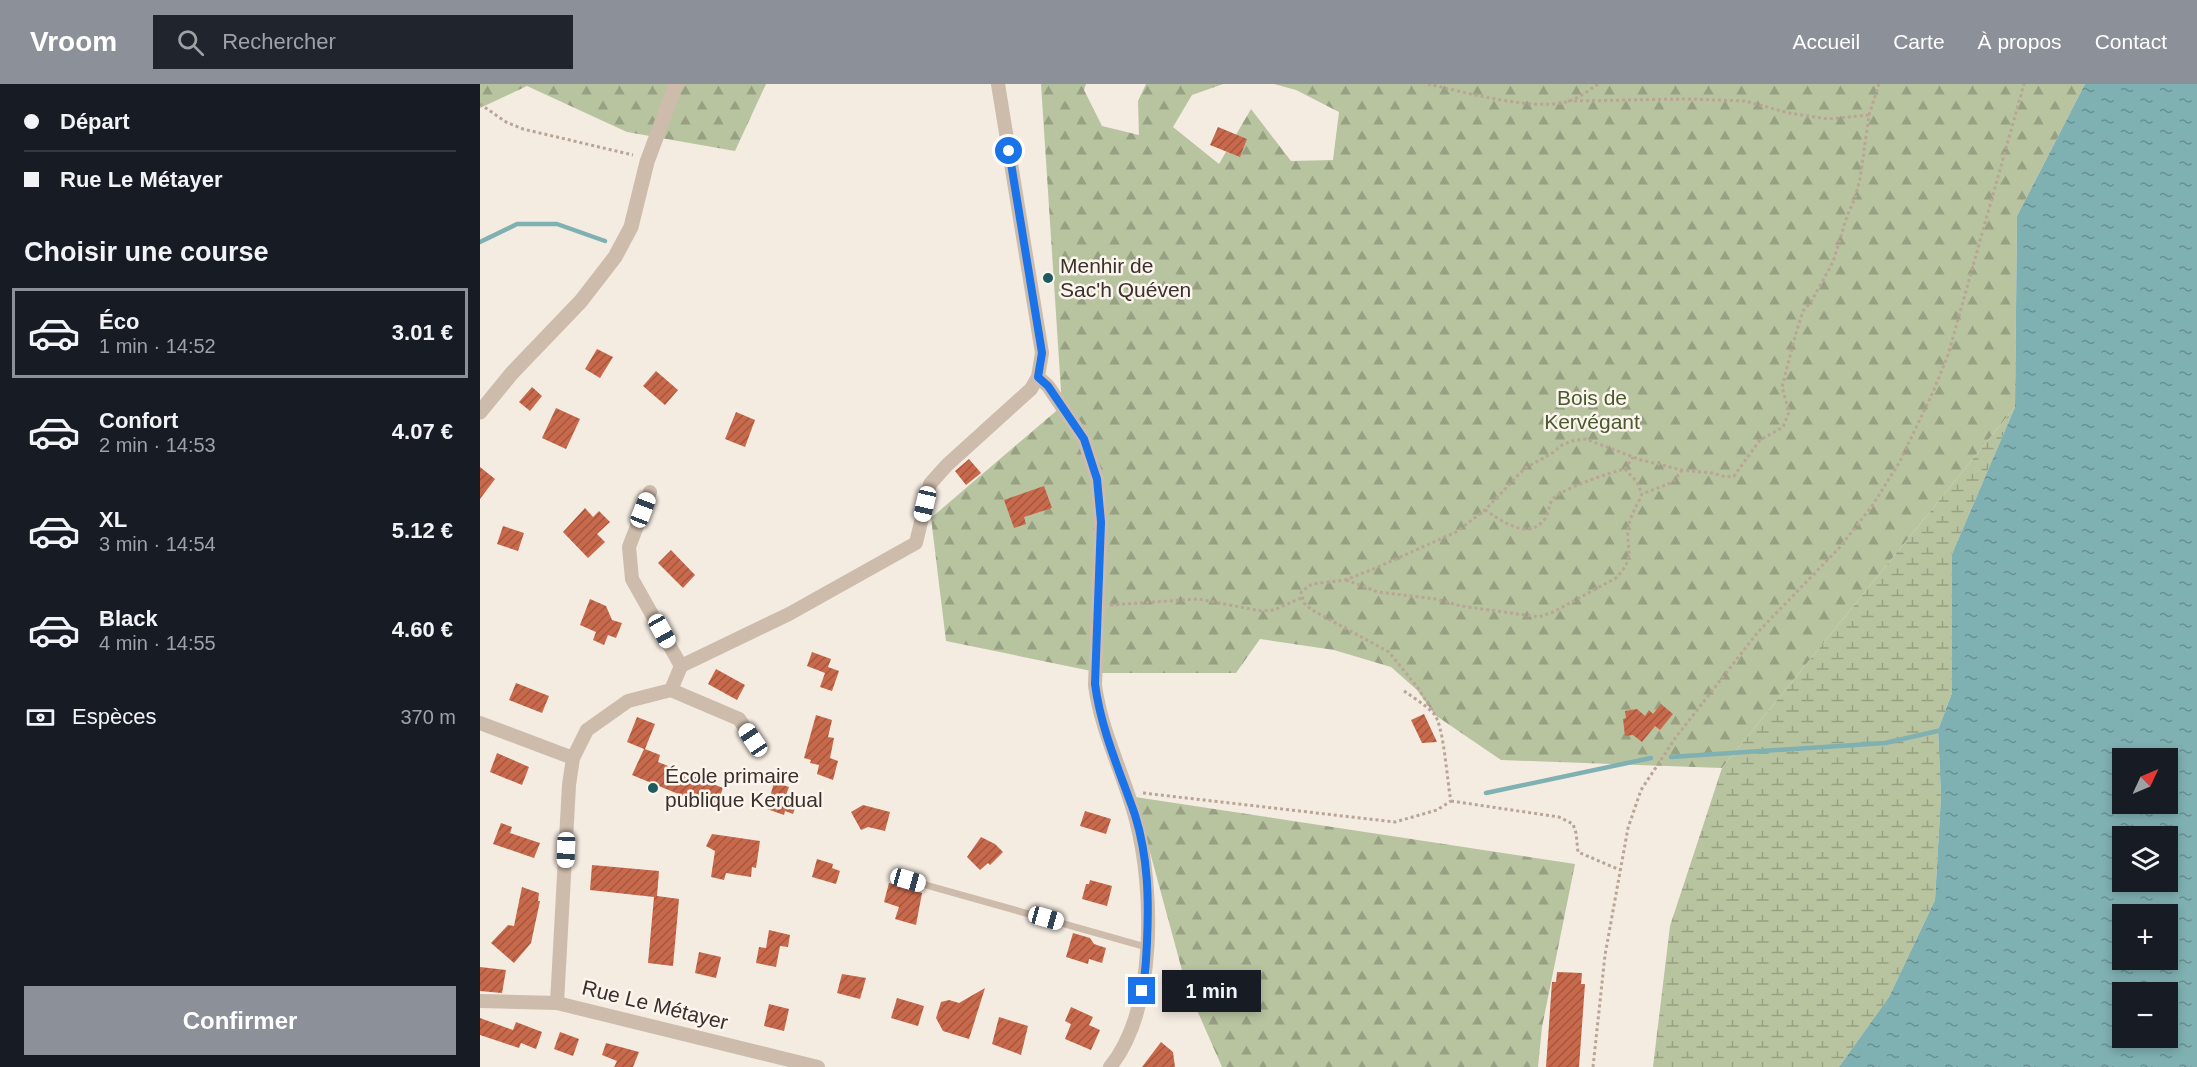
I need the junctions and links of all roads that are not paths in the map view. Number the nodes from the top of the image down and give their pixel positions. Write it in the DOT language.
graph roads {
  1 [pos="676,84"];
  2 [pos="998,84"];
  3 [pos="1038,377"];
  4 [pos="480,412"];
  5 [pos="650,492"];
  6 [pos="681,666"];
  7 [pos="671,690"];
  8 [pos="480,723"];
  9 [pos="753,740"];
  10 [pos="573,758"];
  11 [pos="908,880"];
  12 [pos="1146,947"];
  13 [pos="480,1001"];
  14 [pos="557,1003"];
  15 [pos="818,1067"];
  16 [pos="1110,1067"];
  1 -- 4 [label="street"];
  2 -- 3 [label="street"];
  3 -- 6 [label="street"];
  3 -- 12 [label="street"];
  5 -- 6 [label="street"];
  6 -- 7 [label="street"];
  7 -- 9 [label="street"];
  7 -- 10 [label="street"];
  8 -- 10 [label="street"];
  10 -- 14 [label="street"];
  11 -- 12 [label="lane"];
  12 -- 16 [label="street"];
  13 -- 14 [label="street, Rue Le Métayer"];
  14 -- 15 [label="street, Rue Le Métayer"];
}
